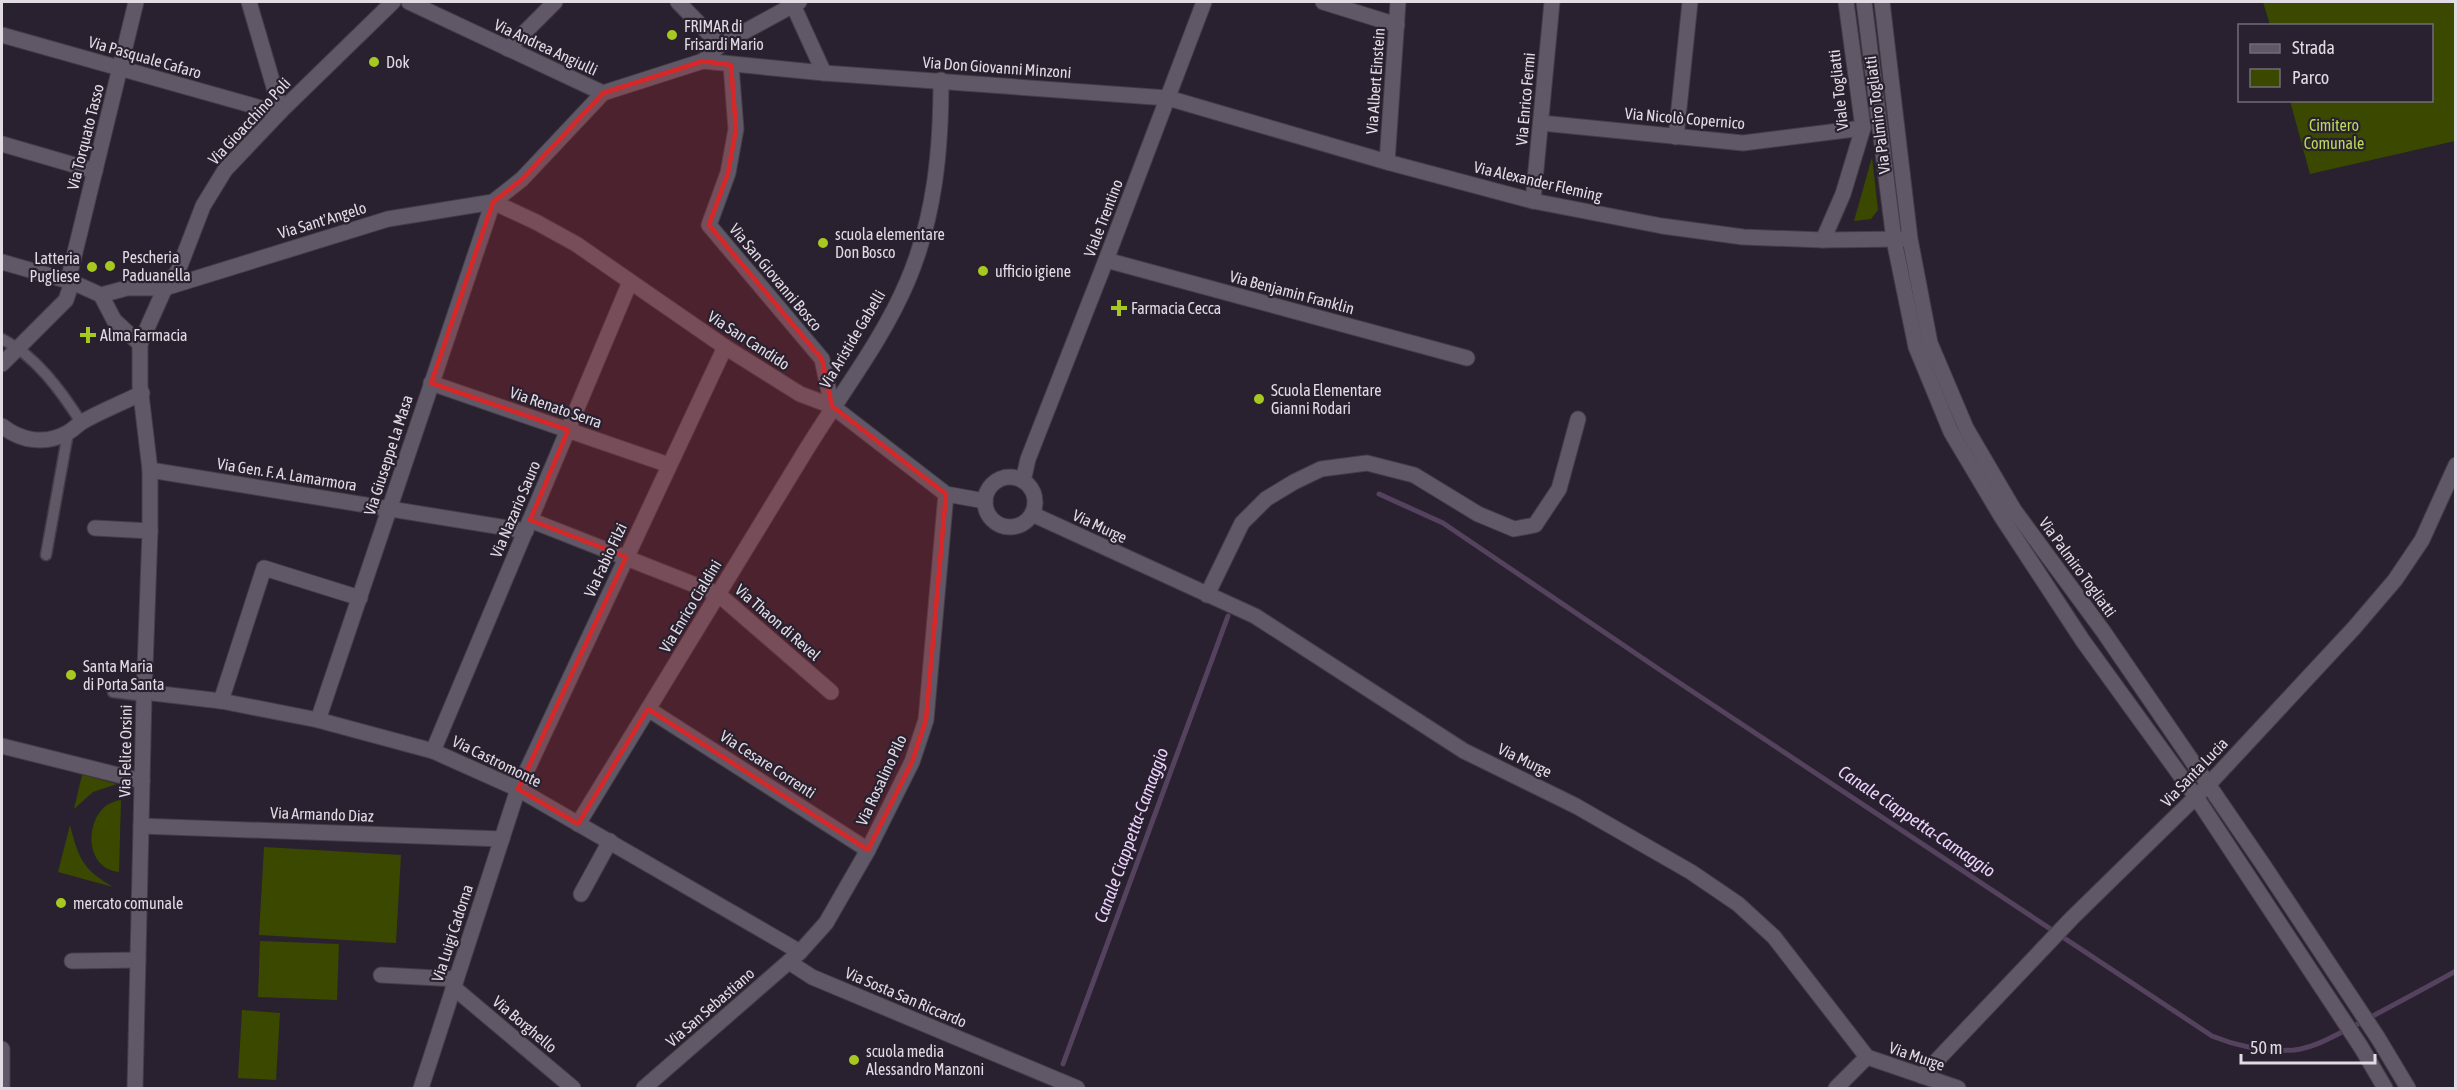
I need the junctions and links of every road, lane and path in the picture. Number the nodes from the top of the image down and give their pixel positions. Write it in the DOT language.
graph roads {
  1 [pos="136,2"];
  2 [pos="249,2"];
  3 [pos="393,2"];
  4 [pos="409,2"];
  5 [pos="555,2"];
  6 [pos="678,2"];
  7 [pos="1204,2"];
  8 [pos="1323,2"];
  9 [pos="1398,2"];
  10 [pos="1552,2"];
  11 [pos="1690,2"];
  12 [pos="1846,2"];
  13 [pos="1864,2"];
  14 [pos="1882,2"];
  15 [pos="796,3"];
  16 [pos="1397,25"];
  17 [pos="2,35"];
  18 [pos="720,45"];
  19 [pos="507,49"];
  20 [pos="703,61"];
  21 [pos="731,65"];
  22 [pos="120,69"];
  23 [pos="824,73"];
  24 [pos="940,80"];
  25 [pos="603,93"];
  26 [pos="1168,98"];
  27 [pos="280,112"];
  28 [pos="1540,123"];
  29 [pos="1863,128"];
  30 [pos="1676,137"];
  31 [pos="2,144"];
  32 [pos="1387,162"];
  33 [pos="95,171"];
  34 [pos="1533,201"];
  35 [pos="493,202"];
  36 [pos="1823,240"];
  37 [pos="1902,240"];
  38 [pos="1106,260"];
  39 [pos="2,262"];
  40 [pos="70,281"];
  41 [pos="630,282"];
  42 [pos="165,288"];
  43 [pos="101,295"];
  44 [pos="2,339"];
  45 [pos="140,344"];
  46 [pos="725,347"];
  47 [pos="16,349"];
  48 [pos="1467,358"];
  49 [pos="2,364"];
  50 [pos="431,383"];
  51 [pos="142,393"];
  52 [pos="832,406"];
  53 [pos="1578,419"];
  54 [pos="81,422"];
  55 [pos="2,426"];
  56 [pos="568,430"];
  57 [pos="68,433"];
  58 [pos="669,465"];
  59 [pos="2456,465"];
  60 [pos="150,470"];
  61 [pos="1023,481"];
  62 [pos="946,494"];
  63 [pos="985,501"];
  64 [pos="389,510"];
  65 [pos="1032,514"];
  66 [pos="528,525"];
  67 [pos="95,528"];
  68 [pos="150,531"];
  69 [pos="46,555"];
  70 [pos="626,557"];
  71 [pos="718,594"];
  72 [pos="1211,597"];
  73 [pos="360,598"];
  74 [pos="112,692"];
  75 [pos="831,692"];
  76 [pos="144,694"];
  77 [pos="221,700"];
  78 [pos="648,709"];
  79 [pos="318,720"];
  80 [pos="2,746"];
  81 [pos="433,751"];
  82 [pos="142,781"];
  83 [pos="2208,785"];
  84 [pos="518,789"];
  85 [pos="2196,797"];
  86 [pos="578,824"];
  87 [pos="141,826"];
  88 [pos="502,839"];
  89 [pos="610,842"];
  90 [pos="868,850"];
  91 [pos="581,894"];
  92 [pos="795,957"];
  93 [pos="138,960"];
  94 [pos="72,961"];
  95 [pos="381,975"];
  96 [pos="455,983"];
  97 [pos="2,1049"];
  98 [pos="1867,1057"];
  99 [pos="1922,1076"];
  100 [pos="138,1088"];
  101 [pos="2,1089"];
  102 [pos="421,1089"];
  103 [pos="573,1089"];
  104 [pos="644,1089"];
  105 [pos="1077,1089"];
  106 [pos="1836,1089"];
  107 [pos="1958,1089"];
  108 [pos="2385,1089"];
  109 [pos="2408,1089"];
  1 -- 22 [label="street, Via Torquato Tasso"];
  2 -- 27 [label="street"];
  3 -- 27 [label="street, Via Gioacchino Poli"];
  4 -- 19 [label="street, Via Andrea Angiulli"];
  5 -- 19 [label="street"];
  6 -- 18 [label="street"];
  7 -- 26 [label="street, Viale Trentino"];
  8 -- 16 [label="street"];
  9 -- 16 [label="street, Via Albert Einstein"];
  10 -- 28 [label="street, Via Enrico Fermi"];
  11 -- 30 [label="street"];
  12 -- 29 [label="street, Viale Togliatti"];
  13 -- 37 [label="street, Via Palmiro Togliatti"];
  14 -- 37 [label="street, Via Palmiro Togliatti"];
  15 -- 18 [label="street"];
  15 -- 23 [label="street"];
  16 -- 32 [label="street, Via Albert Einstein"];
  17 -- 22 [label="street, Via Pasquale Cafaro"];
  18 -- 20 [label="street"];
  19 -- 25 [label="street, Via Andrea Angiulli"];
  20 -- 21 [label="street, Via Don Giovanni Minzoni"];
  20 -- 25 [label="street"];
  21 -- 23 [label="street, Via Don Giovanni Minzoni"];
  21 -- 52 [label="street, Via San Giovanni Bosco"];
  22 -- 27 [label="street, Via Pasquale Cafaro"];
  22 -- 33 [label="street, Via Torquato Tasso"];
  23 -- 24 [label="street, Via Don Giovanni Minzoni"];
  24 -- 26 [label="street, Via Don Giovanni Minzoni"];
  24 -- 52 [label="street, Via Aristide Gabelli"];
  25 -- 35 [label="street"];
  26 -- 32 [label="street, Via Alexander Fleming"];
  26 -- 38 [label="street, Viale Trentino"];
  27 -- 42 [label="street, Via Gioacchino Poli"];
  28 -- 30 [label="street, Via Nicolò Copernico"];
  28 -- 34 [label="street, Via Enrico Fermi"];
  29 -- 30 [label="street, Via Nicolò Copernico"];
  29 -- 36 [label="street, Viale Togliatti"];
  31 -- 33 [label="street"];
  32 -- 34 [label="street, Via Alexander Fleming"];
  33 -- 40 [label="street, Via Torquato Tasso"];
  34 -- 36 [label="street, Via Alexander Fleming"];
  35 -- 41 [label="street, Via San Candido"];
  35 -- 42 [label="street, Via Sant'Angelo"];
  35 -- 50 [label="street, Via Giuseppe La Masa"];
  36 -- 37 [label="street, Via Alexander Fleming"];
  37 -- 83 [label="street, Via Palmiro Togliatti"];
  37 -- 85 [label="street, Via Palmiro Togliatti"];
  38 -- 48 [label="street, Via Benjamin Franklin"];
  38 -- 61 [label="street, Viale Trentino"];
  39 -- 40 [label="street"];
  40 -- 43 [label="street"];
  40 -- 47 [label="street, Via Torquato Tasso"];
  41 -- 46 [label="street, Via San Candido"];
  41 -- 56 [label="street, Via Nazario Sauro"];
  42 -- 43 [label="street, Via Sant'Angelo"];
  42 -- 45 [label="street, Via Gioacchino Poli"];
  43 -- 45 [label="street"];
  44 -- 47 [label="street"];
  45 -- 51 [label="street, Via Felice Orsini"];
  46 -- 52 [label="street, Via San Candido"];
  46 -- 58 [label="street, Via Fabio Filzi"];
  47 -- 49 [label="street, Via Torquato Tasso"];
  47 -- 54 [label="street"];
  50 -- 56 [label="street, Via Renato Serra"];
  50 -- 64 [label="street, Via Giuseppe La Masa"];
  51 -- 54 [label="street"];
  51 -- 60 [label="street, Via Felice Orsini"];
  52 -- 62 [label="street, Via San Candido"];
  52 -- 71 [label="street, Via Enrico Cialdini"];
  53 -- 72 [label="street"];
  54 -- 57 [label="street"];
  55 -- 57 [label="street"];
  56 -- 58 [label="street, Via Renato Serra"];
  56 -- 66 [label="street, Via Nazario Sauro"];
  57 -- 69 [label="street"];
  58 -- 70 [label="street, Via Fabio Filzi"];
  59 -- 83 [label="street, Via Santa Lucia"];
  60 -- 64 [label="street, Via Gen. F. A. Lamarmora"];
  60 -- 68 [label="street, Via Felice Orsini"];
  61 -- 63 [label="street"];
  61 -- 65 [label="street"];
  62 -- 63 [label="street, Via San Candido"];
  62 -- 90 [label="street, Via Rosalino Pilo"];
  63 -- 65 [label="street"];
  64 -- 66 [label="street, Via Gen. F. A. Lamarmora"];
  64 -- 73 [label="street, Via Giuseppe La Masa"];
  65 -- 72 [label="street, Via Murge"];
  66 -- 70 [label="street, Via Thaon di Revel"];
  66 -- 81 [label="street, Via Nazario Sauro"];
  67 -- 68 [label="street"];
  68 -- 76 [label="street, Via Felice Orsini"];
  70 -- 71 [label="street, Via Thaon di Revel"];
  70 -- 84 [label="street, Via Fabio Filzi"];
  71 -- 75 [label="street, Via Thaon di Revel"];
  71 -- 78 [label="street, Via Enrico Cialdini"];
  72 -- 98 [label="street, Via Murge"];
  73 -- 77 [label="street"];
  73 -- 79 [label="street, Via Giuseppe La Masa"];
  74 -- 76 [label="street"];
  76 -- 77 [label="street, Via Castromonte"];
  76 -- 82 [label="street, Via Felice Orsini"];
  77 -- 79 [label="street, Via Castromonte"];
  78 -- 86 [label="street, Via Enrico Cialdini"];
  78 -- 90 [label="street, Via Cesare Correnti"];
  79 -- 81 [label="street, Via Castromonte"];
  80 -- 82 [label="street"];
  81 -- 84 [label="street, Via Castromonte"];
  82 -- 87 [label="street, Via Felice Orsini"];
  83 -- 85 [label="street, Via Santa Lucia"];
  83 -- 109 [label="street, Via Palmiro Togliatti"];
  84 -- 86 [label="street, Via Castromonte"];
  84 -- 88 [label="street, Via Luigi Cadorna"];
  85 -- 99 [label="street, Via Santa Lucia"];
  85 -- 108 [label="street, Via Palmiro Togliatti"];
  86 -- 89 [label="street, Via Castromonte"];
  87 -- 88 [label="street, Via Armando Diaz"];
  87 -- 93 [label="street, Via Felice Orsini"];
  88 -- 96 [label="street, Via Luigi Cadorna"];
  89 -- 91 [label="street"];
  89 -- 92 [label="street, Via Castromonte"];
  90 -- 92 [label="street, Via Rosalino Pilo"];
  92 -- 104 [label="street, Via San Sebastiano"];
  92 -- 105 [label="street, Via Sosta San Riccardo"];
  93 -- 94 [label="street"];
  93 -- 100 [label="street, Via Felice Orsini"];
  95 -- 96 [label="street"];
  96 -- 102 [label="street, Via Luigi Cadorna"];
  96 -- 103 [label="street, Via Borghello"];
  97 -- 101 [label="street"];
  98 -- 99 [label="street, Via Murge"];
  98 -- 106 [label="street"];
  99 -- 107 [label="street, Via Murge"];
}
